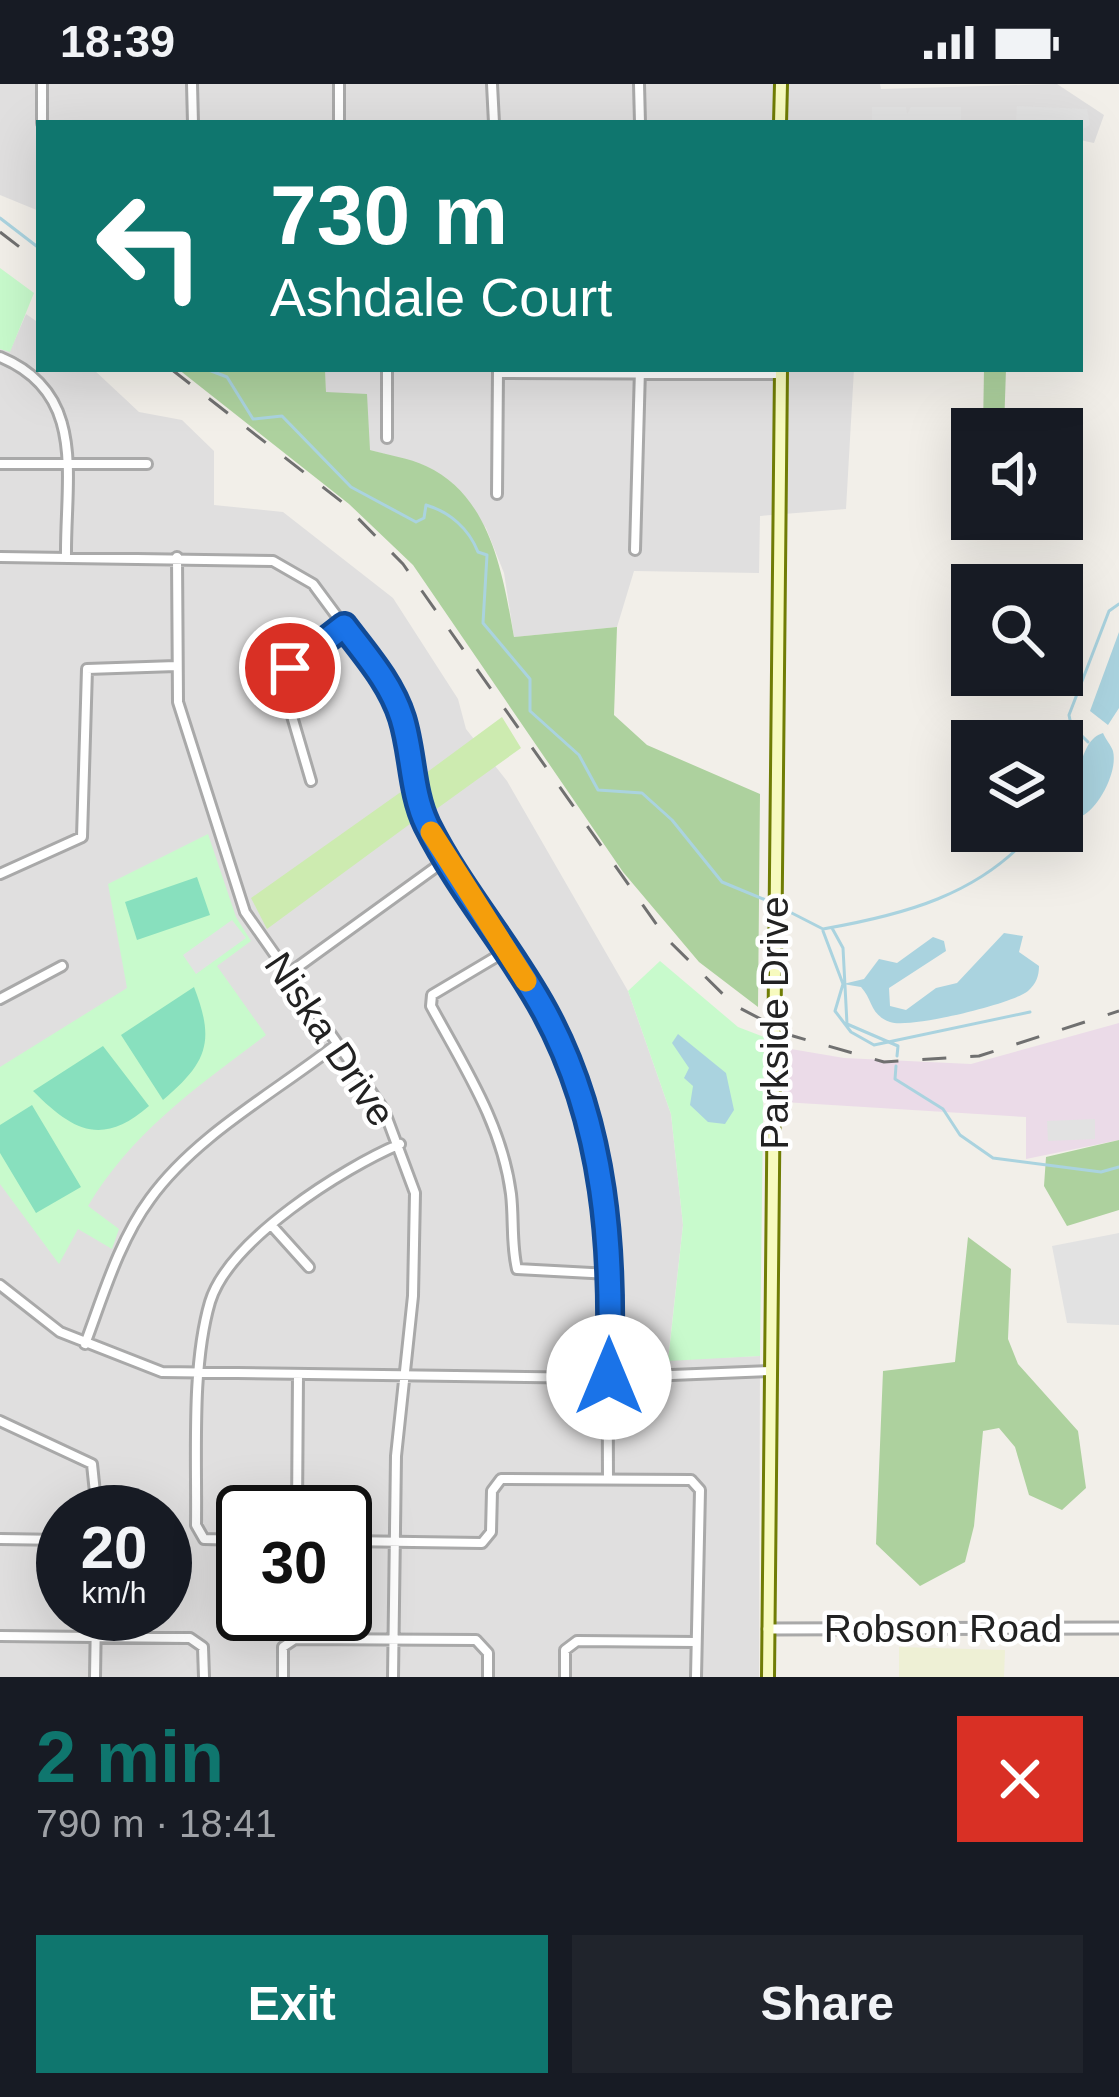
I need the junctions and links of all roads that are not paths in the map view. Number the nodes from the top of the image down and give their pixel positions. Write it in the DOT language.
graph roads {
  1 [pos="42,84"];
  2 [pos="193,84"];
  3 [pos="339,84"];
  4 [pos="492,84"];
  5 [pos="639,84"];
  6 [pos="781,84"];
  7 [pos="42,120"];
  8 [pos="193,120"];
  9 [pos="339,120"];
  10 [pos="494,120"];
  11 [pos="640,120"];
  12 [pos="780,120"];
  13 [pos="0,357"];
  14 [pos="387,372"];
  15 [pos="498,372"];
  16 [pos="640,372"];
  17 [pos="781,372"];
  18 [pos="387,438"];
  19 [pos="0,464"];
  20 [pos="65,464"];
  21 [pos="147,464"];
  22 [pos="497,494"];
  23 [pos="635,550"];
  24 [pos="0,557"];
  25 [pos="66,557"];
  26 [pos="177,557"];
  27 [pos="344,626"];
  28 [pos="176,666"];
  29 [pos="311,782"];
  30 [pos="447,859"];
  31 [pos="0,874"];
  32 [pos="506,951"];
  33 [pos="62,966"];
  34 [pos="287,974"];
  35 [pos="0,1000"];
  36 [pos="338,1044"];
  37 [pos="400,1144"];
  38 [pos="273,1227"];
  39 [pos="309,1267"];
  40 [pos="610,1274"];
  41 [pos="0,1285"];
  42 [pos="85,1344"];
  43 [pos="771,1371"];
  44 [pos="201,1373"];
  45 [pos="298,1375"];
  46 [pos="404,1375"];
  47 [pos="609,1377"];
  48 [pos="0,1421"];
  49 [pos="608,1479"];
  50 [pos="98,1485"];
  51 [pos="297,1485"];
  52 [pos="0,1539"];
  53 [pos="216,1539"];
  54 [pos="36,1540"];
  55 [pos="372,1541"];
  56 [pos="394,1541"];
  57 [pos="768,1628"];
  58 [pos="1119,1628"];
  59 [pos="0,1636"];
  60 [pos="36,1636"];
  61 [pos="192,1640"];
  62 [pos="394,1640"];
  63 [pos="95,1641"];
  64 [pos="696,1642"];
  65 [pos="95,1677"];
  66 [pos="204,1677"];
  67 [pos="283,1677"];
  68 [pos="393,1677"];
  69 [pos="488,1677"];
  70 [pos="565,1677"];
  71 [pos="696,1677"];
  72 [pos="768,1677"];
  1 -- 7 [label="street"];
  2 -- 8 [label="street"];
  3 -- 9 [label="street"];
  4 -- 10 [label="street"];
  5 -- 11 [label="street"];
  6 -- 12 [label="main road"];
  13 -- 20 [label="street"];
  14 -- 18 [label="street"];
  15 -- 22 [label="street"];
  16 -- 23 [label="street"];
  17 -- 43 [label="main road, Parkside Drive"];
  19 -- 20 [label="street"];
  20 -- 21 [label="street"];
  20 -- 25 [label="street"];
  24 -- 25 [label="street"];
  25 -- 26 [label="street"];
  26 -- 27 [label="street"];
  26 -- 28 [label="street, Niska Drive"];
  27 -- 29 [label="street"];
  27 -- 30 [label="street"];
  28 -- 31 [label="street"];
  28 -- 34 [label="street, Niska Drive"];
  30 -- 32 [label="street"];
  30 -- 34 [label="street"];
  32 -- 40 [label="street"];
  32 -- 40 [label="street"];
  33 -- 35 [label="street"];
  34 -- 36 [label="street, Niska Drive"];
  36 -- 37 [label="street, Niska Drive"];
  36 -- 42 [label="street"];
  37 -- 38 [label="street"];
  37 -- 46 [label="street, Niska Drive"];
  38 -- 39 [label="street"];
  38 -- 44 [label="street"];
  40 -- 47 [label="street"];
  41 -- 42 [label="street"];
  42 -- 44 [label="street"];
  43 -- 47 [label="street"];
  43 -- 57 [label="main road, Parkside Drive"];
  44 -- 45 [label="street"];
  44 -- 53 [label="street"];
  45 -- 46 [label="street"];
  45 -- 51 [label="street"];
  46 -- 47 [label="street"];
  46 -- 56 [label="street, Niska Drive"];
  47 -- 49 [label="street"];
  48 -- 50 [label="street"];
  49 -- 56 [label="street"];
  49 -- 64 [label="street"];
  52 -- 54 [label="street"];
  55 -- 56 [label="street"];
  56 -- 62 [label="street, Niska Drive"];
  57 -- 58 [label="street, Robson Road"];
  57 -- 72 [label="main road, Parkside Drive"];
  59 -- 60 [label="street"];
  61 -- 66 [label="street"];
  62 -- 67 [label="street"];
  62 -- 68 [label="street, Niska Drive"];
  62 -- 69 [label="street"];
  63 -- 65 [label="street"];
  64 -- 70 [label="street"];
  64 -- 71 [label="street"];
}
